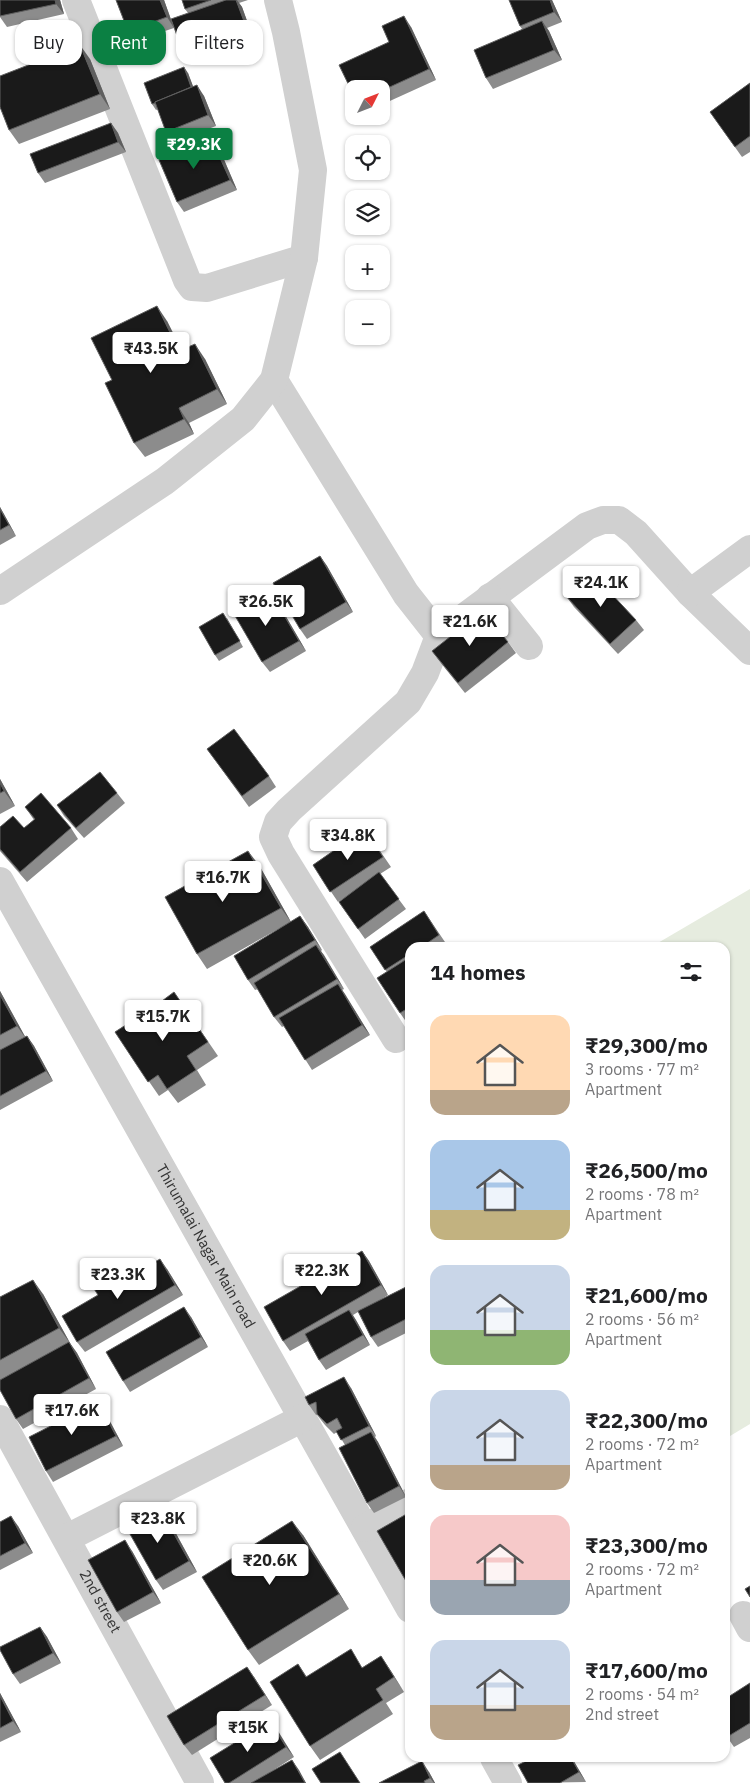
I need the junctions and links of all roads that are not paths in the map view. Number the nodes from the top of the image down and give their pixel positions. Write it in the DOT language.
graph roads {
  1 [pos="76,0"];
  2 [pos="278,0"];
  3 [pos="304,258"];
  4 [pos="274,380"];
  5 [pos="750,549"];
  6 [pos="0,591"];
  7 [pos="690,593"];
  8 [pos="490,598"];
  9 [pos="439,636"];
  10 [pos="529,646"];
  11 [pos="750,651"];
  12 [pos="0,883"];
  13 [pos="396,1039"];
  14 [pos="303,1418"];
  15 [pos="0,1419"];
  16 [pos="405,1505"];
  17 [pos="365,1528"];
  18 [pos="67,1538"];
  19 [pos="405,1600"];
  20 [pos="496,1762"];
  21 [pos="200,1783"];
  22 [pos="508,1783"];
  1 -- 3 [label="street"];
  2 -- 3 [label="street"];
  3 -- 4 [label="street"];
  4 -- 6 [label="street"];
  4 -- 9 [label="street"];
  5 -- 7 [label="street"];
  7 -- 8 [label="street"];
  7 -- 11 [label="street"];
  8 -- 9 [label="street"];
  8 -- 10 [label="street"];
  9 -- 13 [label="street"];
  12 -- 14 [label="street, Thirumalai Nagar Main road"];
  14 -- 17 [label="street, Thirumalai Nagar Main road"];
  14 -- 18 [label="street"];
  15 -- 18 [label="street, 2nd street"];
  16 -- 17 [label="street"];
  17 -- 19 [label="street, Thirumalai Nagar Main road"];
  18 -- 21 [label="street, 2nd street"];
  20 -- 22 [label="street"];
}
